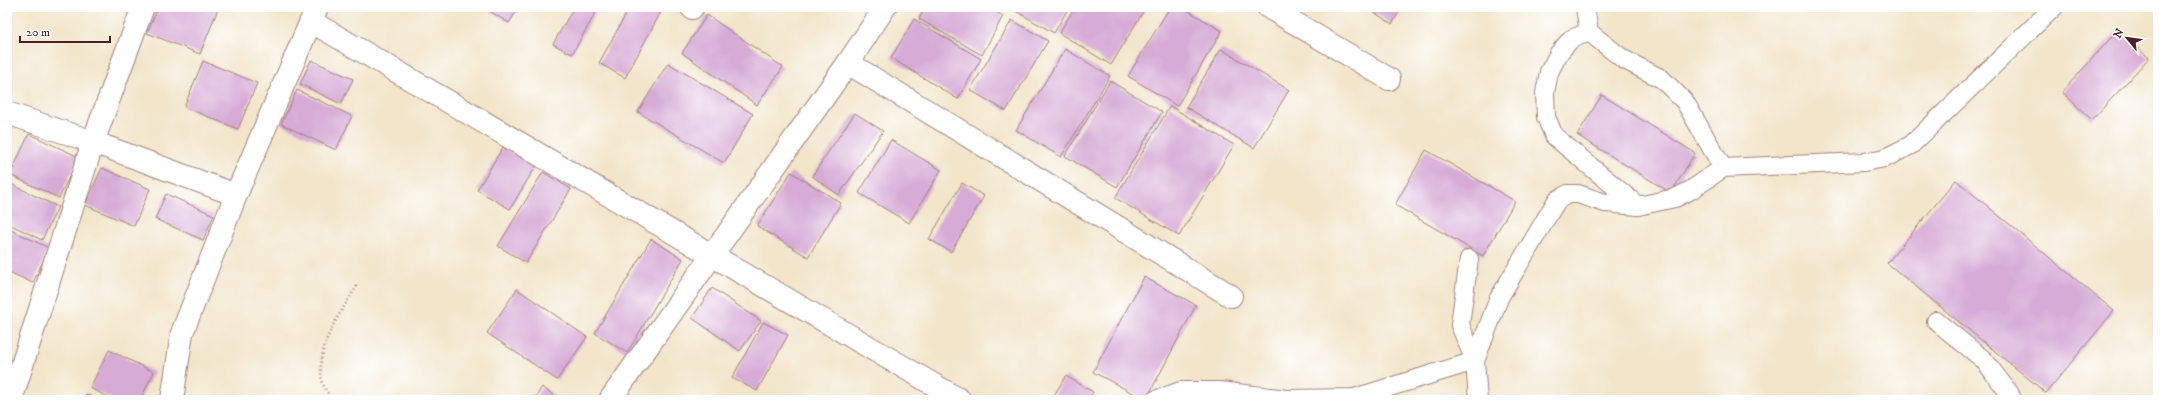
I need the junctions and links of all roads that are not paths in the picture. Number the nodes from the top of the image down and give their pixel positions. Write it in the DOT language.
graph roads {
  1 [pos="143,7"];
  2 [pos="885,7"];
  3 [pos="1268,7"];
  4 [pos="1585,7"];
  5 [pos="2054,7"];
  6 [pos="315,14"];
  7 [pos="1589,32"];
  8 [pos="848,63"];
  9 [pos="1389,79"];
  10 [pos="7,113"];
  11 [pos="93,142"];
  12 [pos="1722,168"];
  13 [pos="236,195"];
  14 [pos="1638,206"];
  15 [pos="712,256"];
  16 [pos="1469,259"];
  17 [pos="1231,296"];
  18 [pos="1936,321"];
  19 [pos="1475,361"];
  20 [pos="1287,399"];
  21 [pos="12,400"];
  22 [pos="172,400"];
  23 [pos="610,400"];
  24 [pos="960,400"];
  25 [pos="1155,400"];
  26 [pos="1478,400"];
  27 [pos="2012,400"];
  1 -- 11 [label="street"];
  2 -- 8 [label="street"];
  3 -- 9 [label="street"];
  4 -- 7 [label="lane"];
  5 -- 12 [label="lane"];
  6 -- 13 [label="street"];
  6 -- 15 [label="street"];
  7 -- 12 [label="lane"];
  7 -- 14 [label="lane"];
  8 -- 15 [label="street"];
  8 -- 17 [label="street"];
  10 -- 11 [label="street"];
  11 -- 13 [label="street"];
  11 -- 21 [label="street"];
  12 -- 14 [label="lane"];
  13 -- 22 [label="street"];
  14 -- 19 [label="lane"];
  15 -- 23 [label="street"];
  15 -- 24 [label="street"];
  16 -- 19 [label="lane"];
  18 -- 27 [label="lane"];
  19 -- 20 [label="lane"];
  19 -- 26 [label="lane"];
  20 -- 25 [label="lane"];
}
